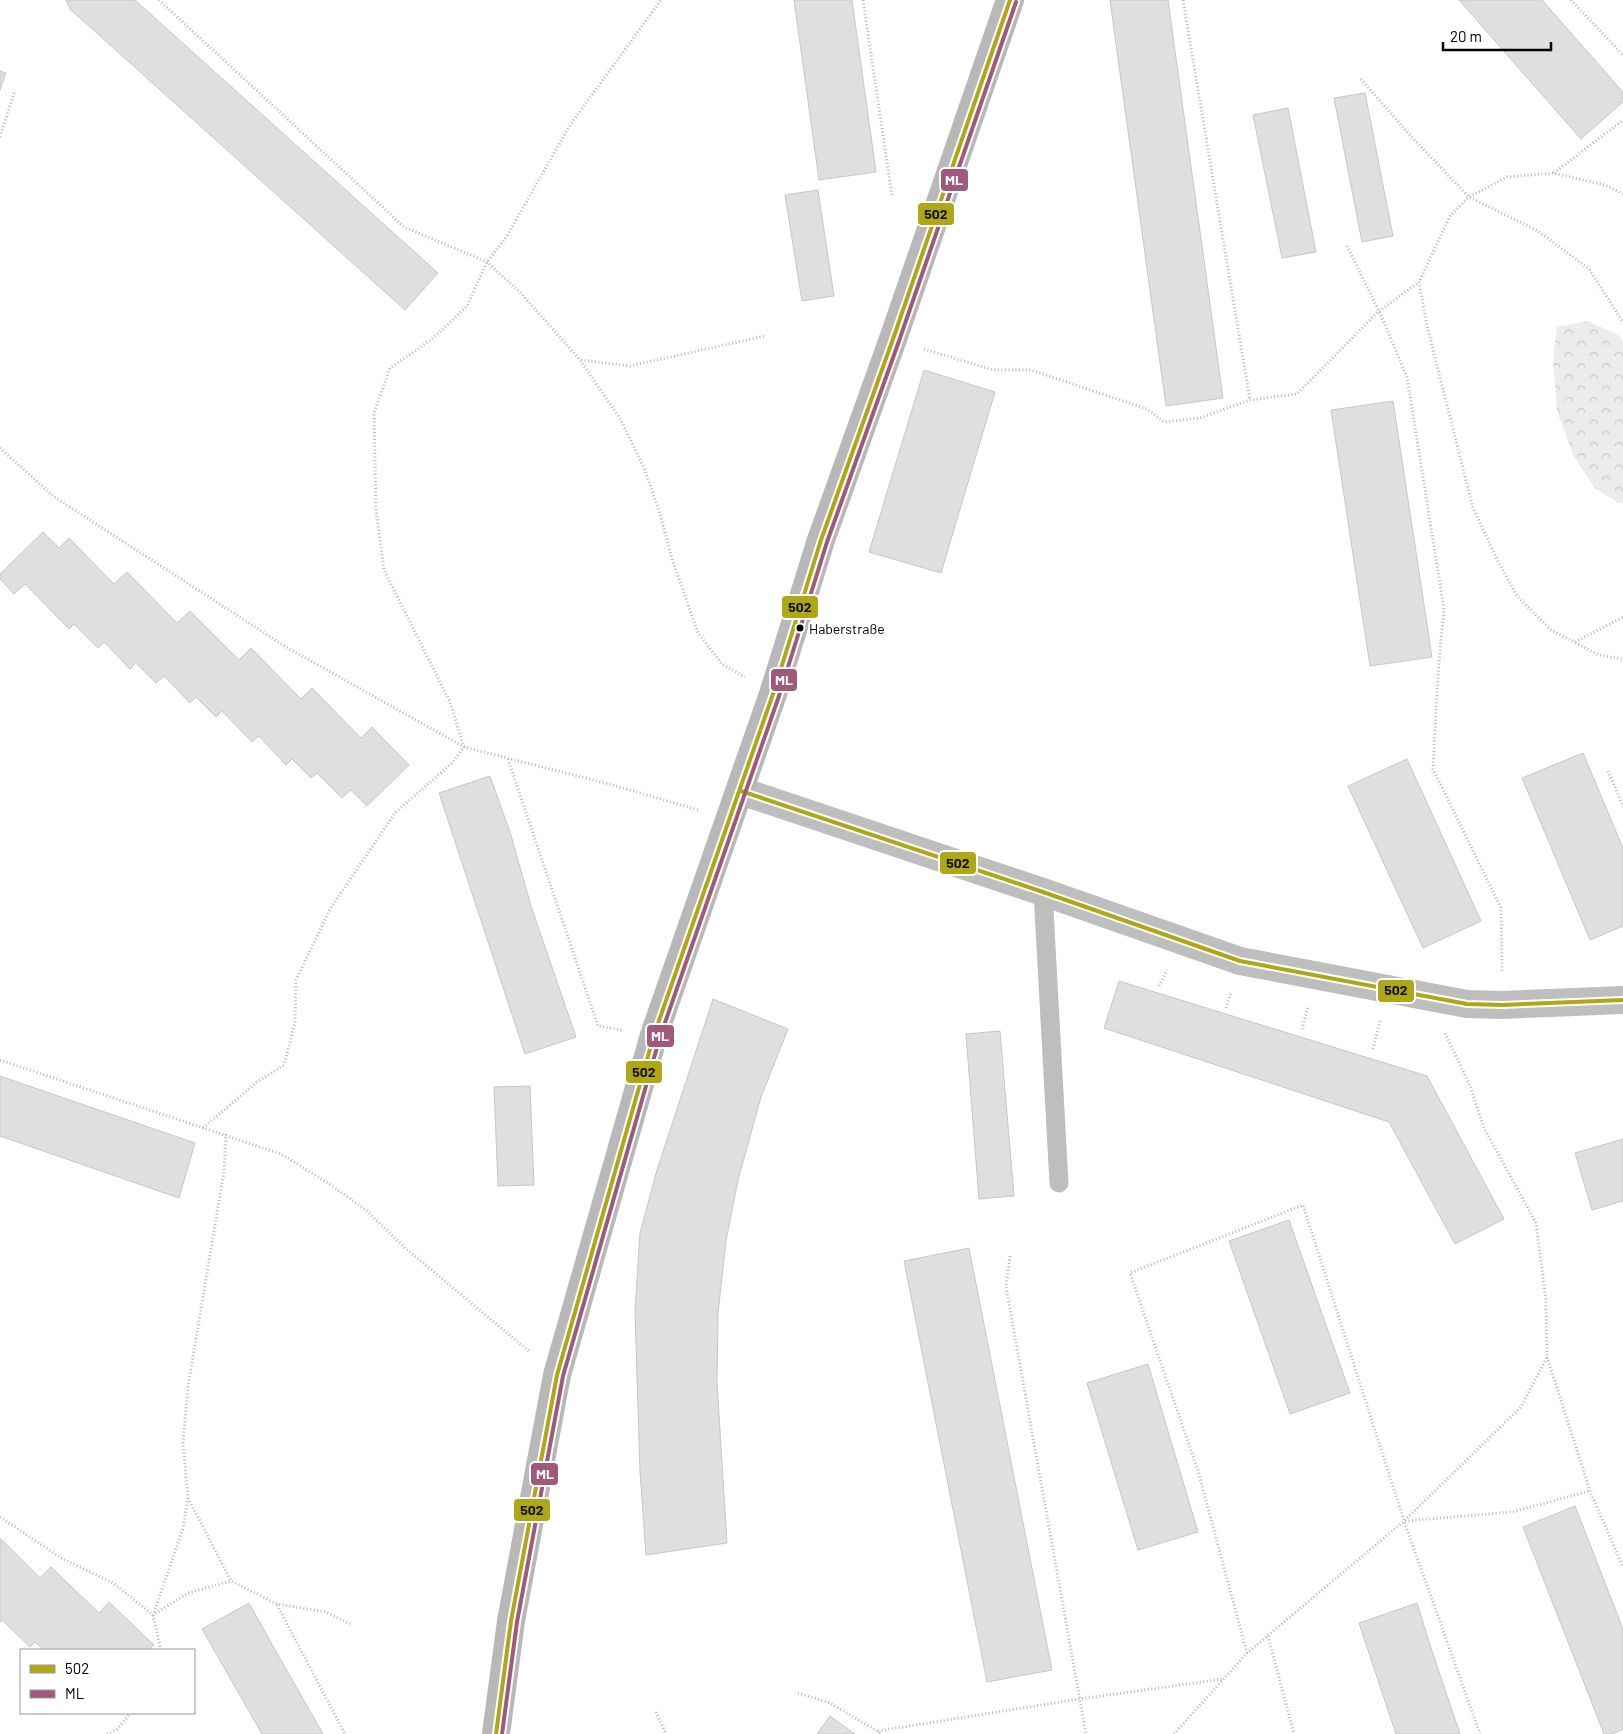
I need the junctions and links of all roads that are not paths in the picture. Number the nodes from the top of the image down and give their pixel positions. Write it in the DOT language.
graph roads {
  1 [pos="1010,0"];
  2 [pos="741,791"];
  3 [pos="1043,892"];
  4 [pos="1623,1000"];
  5 [pos="1059,1183"];
  6 [pos="496,1734"];
  1 -- 2 [label="street"];
  2 -- 3 [label="street"];
  2 -- 6 [label="street"];
  3 -- 4 [label="street"];
  3 -- 5 [label="lane"];
}
